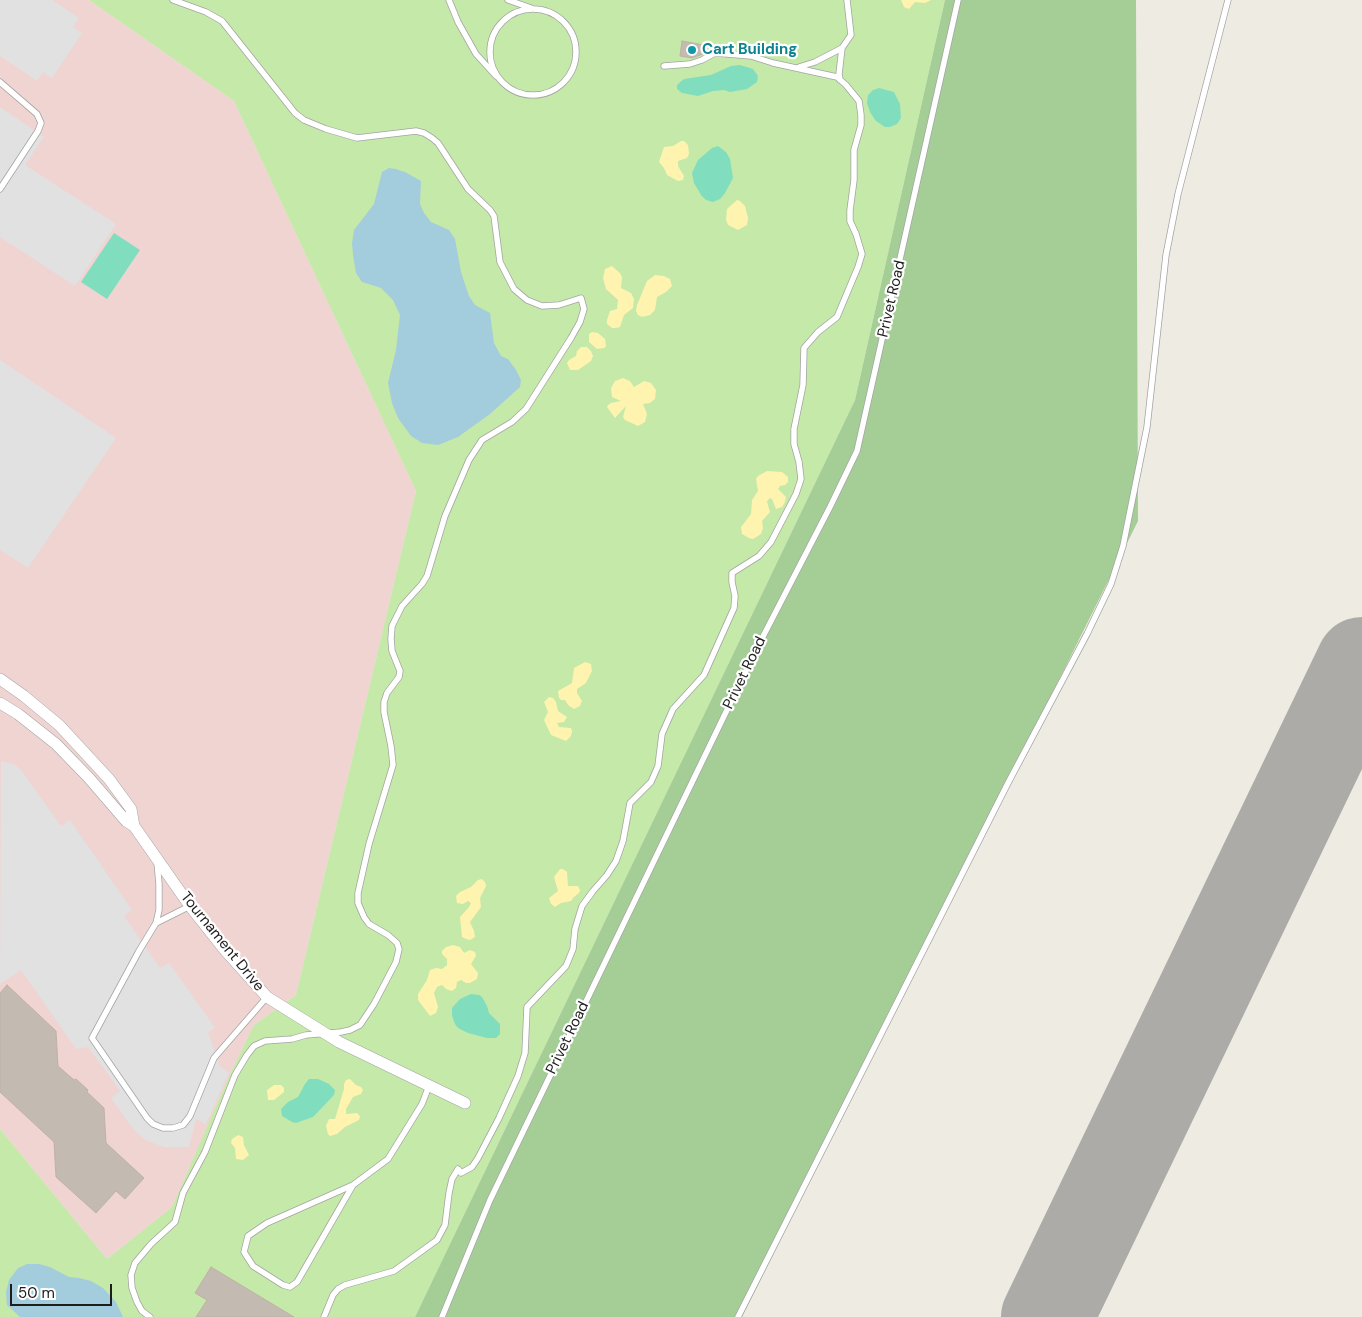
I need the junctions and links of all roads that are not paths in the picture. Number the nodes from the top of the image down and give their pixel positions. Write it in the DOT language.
graph roads {
  1 [pos="173,0"];
  2 [pos="449,0"];
  3 [pos="508,0"];
  4 [pos="847,0"];
  5 [pos="958,0"];
  6 [pos="1228,0"];
  7 [pos="533,9"];
  8 [pos="842,48"];
  9 [pos="664,66"];
  10 [pos="798,68"];
  11 [pos="840,80"];
  12 [pos="0,82"];
  13 [pos="503,83"];
  14 [pos="0,189"];
  15 [pos="0,679"];
  16 [pos="0,703"];
  17 [pos="134,826"];
  18 [pos="156,855"];
  19 [pos="190,906"];
  20 [pos="156,923"];
  21 [pos="267,997"];
  22 [pos="324,1033"];
  23 [pos="429,1086"];
  24 [pos="465,1103"];
  25 [pos="353,1185"];
  26 [pos="150,1317"];
  27 [pos="324,1317"];
  28 [pos="442,1317"];
  29 [pos="738,1317"];
  1 -- 22 [label="lane"];
  2 -- 13 [label="lane"];
  3 -- 7 [label="lane"];
  4 -- 8 [label="lane"];
  5 -- 28 [label="lane, Privet Road"];
  6 -- 29 [label="lane"];
  7 -- 13 [label="lane"];
  7 -- 13 [label="lane"];
  8 -- 10 [label="lane"];
  8 -- 11 [label="lane"];
  9 -- 10 [label="lane"];
  10 -- 11 [label="lane"];
  11 -- 27 [label="lane"];
  12 -- 14 [label="lane"];
  15 -- 17 [label="street, Tournament Drive"];
  16 -- 17 [label="street, Tournament Drive"];
  17 -- 18 [label="street, Tournament Drive"];
  18 -- 19 [label="street, Tournament Drive"];
  18 -- 20 [label="lane"];
  19 -- 20 [label="lane"];
  19 -- 21 [label="street, Tournament Drive"];
  20 -- 21 [label="lane"];
  21 -- 22 [label="street, Tournament Drive"];
  22 -- 23 [label="street, Tournament Drive"];
  22 -- 26 [label="lane"];
  23 -- 24 [label="street, Tournament Drive"];
  23 -- 25 [label="lane"];
  25 -- 25 [label="lane"];
}
